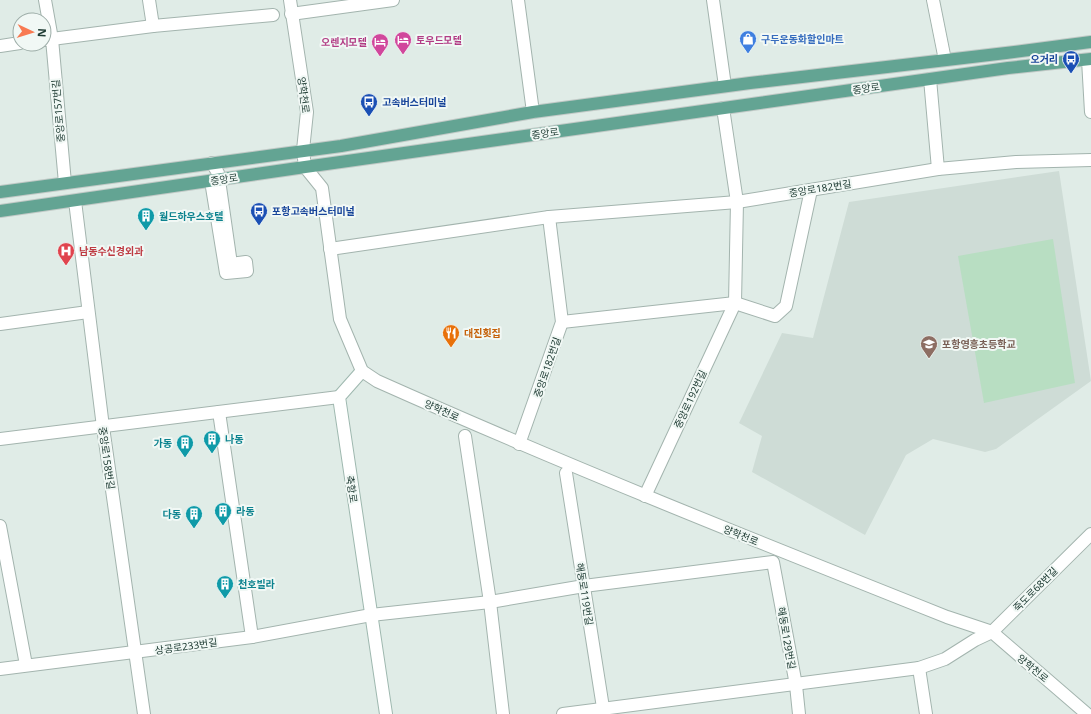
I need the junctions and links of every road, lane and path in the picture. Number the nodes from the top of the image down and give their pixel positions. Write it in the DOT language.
graph roads {
  1 [pos="45,0"];
  2 [pos="149,0"];
  3 [pos="290,0"];
  4 [pos="393,0"];
  5 [pos="518,0"];
  6 [pos="712,0"];
  7 [pos="934,0"];
  8 [pos="46,12"];
  9 [pos="292,14"];
  10 [pos="273,15"];
  11 [pos="153,26"];
  12 [pos="52,39"];
  13 [pos="1091,42"];
  14 [pos="12,45"];
  15 [pos="0,46"];
  16 [pos="50,52"];
  17 [pos="1089,59"];
  18 [pos="945,60"];
  19 [pos="930,79"];
  20 [pos="725,86"];
  21 [pos="724,108"];
  22 [pos="533,112"];
  23 [pos="1091,112"];
  24 [pos="303,150"];
  25 [pos="1091,160"];
  26 [pos="212,163"];
  27 [pos="304,167"];
  28 [pos="938,169"];
  29 [pos="215,180"];
  30 [pos="65,183"];
  31 [pos="811,190"];
  32 [pos="0,192"];
  33 [pos="75,201"];
  34 [pos="737,202"];
  35 [pos="0,211"];
  36 [pos="549,217"];
  37 [pos="330,249"];
  38 [pos="735,303"];
  39 [pos="88,312"];
  40 [pos="562,322"];
  41 [pos="0,324"];
  42 [pos="362,371"];
  43 [pos="338,397"];
  44 [pos="219,412"];
  45 [pos="103,427"];
  46 [pos="465,436"];
  47 [pos="0,439"];
  48 [pos="519,444"];
  49 [pos="566,473"];
  50 [pos="645,496"];
  51 [pos="0,526"];
  52 [pos="1091,534"];
  53 [pos="584,586"];
  54 [pos="490,602"];
  55 [pos="371,615"];
  56 [pos="992,632"];
  57 [pos="252,637"];
  58 [pos="135,652"];
  59 [pos="26,665"];
  60 [pos="918,668"];
  61 [pos="0,669"];
  62 [pos="796,685"];
  63 [pos="604,711"];
  64 [pos="144,714"];
  65 [pos="386,714"];
  66 [pos="503,714"];
  67 [pos="563,714"];
  68 [pos="799,714"];
  69 [pos="926,714"];
  70 [pos="1088,714"];
  1 -- 8 [label="street, 중앙로157번길"];
  2 -- 11 [label="street"];
  3 -- 9 [label="street, 양학천로"];
  4 -- 9 [label="street"];
  5 -- 22 [label="street"];
  6 -- 20 [label="street"];
  7 -- 18 [label="street"];
  9 -- 24 [label="street, 양학천로"];
  10 -- 11 [label="street"];
  11 -- 12 [label="street"];
  13 -- 18 [label="main road, 중앙로"];
  14 -- 15 [label="street"];
  16 -- 30 [label="street, 중앙로157번길"];
  17 -- 19 [label="main road, 중앙로"];
  17 -- 23 [label="street"];
  18 -- 20 [label="main road, 중앙로"];
  19 -- 21 [label="main road, 중앙로"];
  19 -- 28 [label="street"];
  20 -- 22 [label="main road, 중앙로"];
  21 -- 27 [label="main road, 중앙로"];
  21 -- 34 [label="street, 중앙로192번길"];
  22 -- 24 [label="main road, 중앙로"];
  24 -- 26 [label="main road, 중앙로"];
  24 -- 27 [label="street, 양학천로"];
  25 -- 28 [label="street, 중앙로182번길"];
  26 -- 29 [label="street"];
  26 -- 30 [label="main road, 중앙로"];
  27 -- 29 [label="main road, 중앙로"];
  27 -- 37 [label="street"];
  28 -- 31 [label="street, 중앙로182번길"];
  29 -- 29 [label="street"];
  29 -- 33 [label="main road, 중앙로"];
  30 -- 32 [label="main road, 중앙로"];
  31 -- 34 [label="street, 중앙로182번길"];
  31 -- 38 [label="street"];
  33 -- 35 [label="main road, 중앙로"];
  33 -- 39 [label="street, 중앙로158번길"];
  34 -- 36 [label="street, 중앙로182번길"];
  34 -- 38 [label="street, 중앙로192번길"];
  36 -- 37 [label="street, 중앙로182번길"];
  36 -- 40 [label="street, 중앙로182번길"];
  37 -- 42 [label="street"];
  38 -- 40 [label="street"];
  38 -- 50 [label="street, 중앙로192번길"];
  39 -- 41 [label="street"];
  39 -- 45 [label="street, 중앙로158번길"];
  40 -- 48 [label="street, 중앙로182번길"];
  42 -- 43 [label="street"];
  42 -- 48 [label="street, 양학천로"];
  43 -- 44 [label="street"];
  43 -- 55 [label="street, 축항로"];
  44 -- 45 [label="street"];
  44 -- 57 [label="street"];
  45 -- 47 [label="street"];
  45 -- 58 [label="street, 중앙로158번길"];
  46 -- 54 [label="street"];
  48 -- 50 [label="street, 양학천로"];
  49 -- 53 [label="street, 해동로119번길"];
  50 -- 56 [label="street, 양학천로"];
  51 -- 59 [label="street"];
  52 -- 56 [label="street, 죽도로68번길"];
  53 -- 54 [label="street"];
  53 -- 62 [label="street, 해동로129번길"];
  53 -- 63 [label="street, 해동로119번길"];
  54 -- 55 [label="street"];
  54 -- 66 [label="street"];
  55 -- 57 [label="street, 상공로233번길"];
  55 -- 65 [label="street, 축항로"];
  56 -- 60 [label="street, 죽도로68번길"];
  56 -- 70 [label="street, 양학천로"];
  57 -- 58 [label="street, 상공로233번길"];
  58 -- 59 [label="street, 상공로233번길"];
  58 -- 64 [label="street, 중앙로158번길"];
  59 -- 61 [label="street, 상공로233번길"];
  60 -- 62 [label="street, 죽도로68번길"];
  60 -- 69 [label="street"];
  62 -- 63 [label="street, 죽도로68번길"];
  62 -- 68 [label="street, 해동로129번길"];
  63 -- 67 [label="street, 죽도로68번길"];
}
